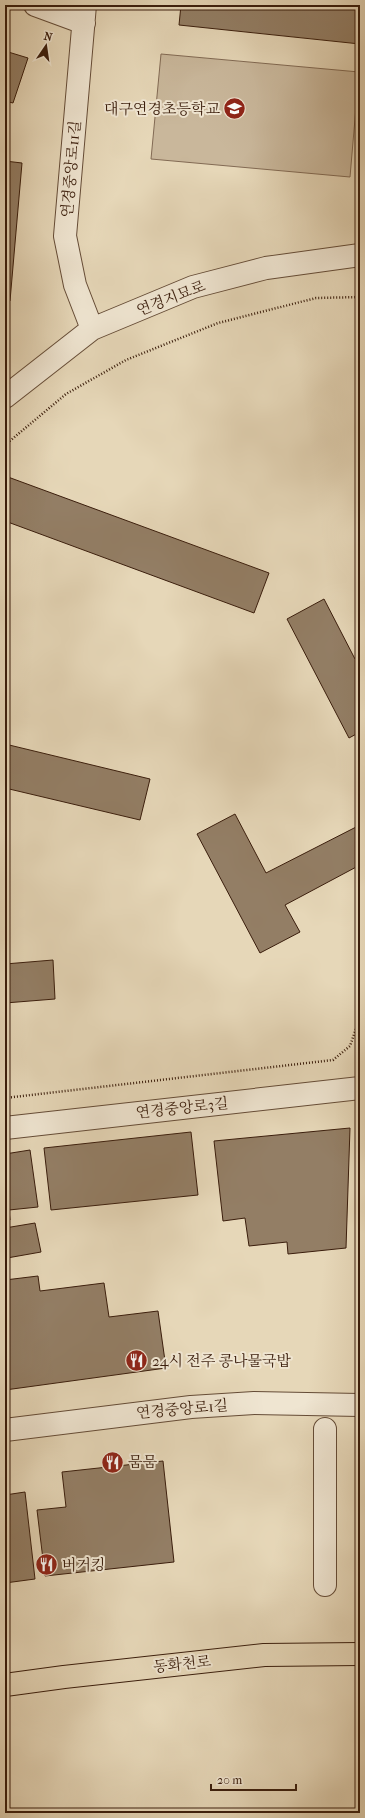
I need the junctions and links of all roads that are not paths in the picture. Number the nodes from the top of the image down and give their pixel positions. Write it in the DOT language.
graph roads {
  1 [pos="35,5"];
  2 [pos="85,14"];
  3 [pos="360,255"];
  4 [pos="92,329"];
  5 [pos="5,397"];
  6 [pos="360,1088"];
  7 [pos="5,1128"];
  8 [pos="360,1405"];
  9 [pos="325,1429"];
  10 [pos="5,1430"];
  11 [pos="324,1585"];
  12 [pos="360,1654"];
  13 [pos="5,1685"];
  1 -- 2 [label="street"];
  2 -- 4 [label="street, 연경중앙로11길"];
  3 -- 4 [label="street, 연경지묘로"];
  4 -- 5 [label="street, 연경지묘로"];
  6 -- 7 [label="street, 연경중앙로3길"];
  8 -- 10 [label="street, 연경중앙로1길"];
  9 -- 11 [label="street"];
  12 -- 13 [label="main road, 동화천로"];
}
